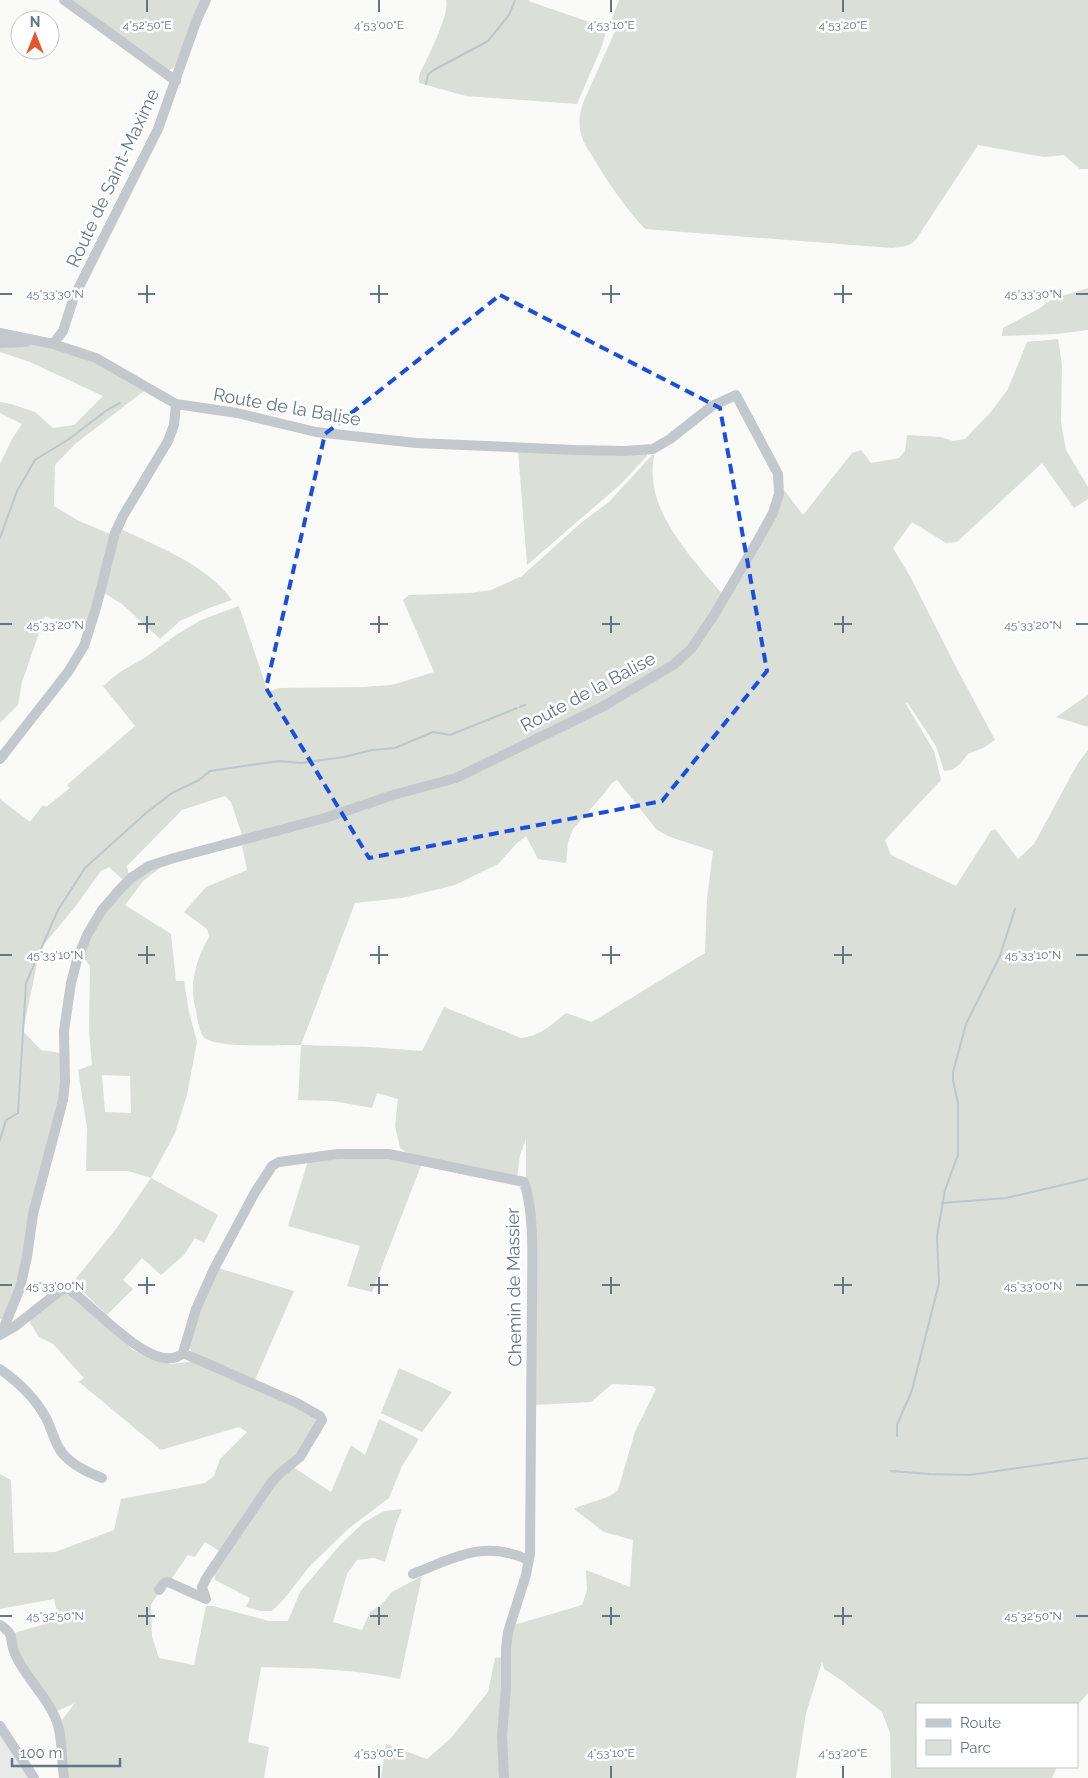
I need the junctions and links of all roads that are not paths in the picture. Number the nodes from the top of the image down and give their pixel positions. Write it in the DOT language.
graph roads {
  1 [pos="64,0"];
  2 [pos="206,0"];
  3 [pos="176,81"];
  4 [pos="0,333"];
  5 [pos="37,341"];
  6 [pos="0,343"];
  7 [pos="53,344"];
  8 [pos="176,404"];
  9 [pos="0,759"];
  10 [pos="1,1334"];
  11 [pos="183,1353"];
  12 [pos="0,1369"];
  13 [pos="102,1478"];
  14 [pos="528,1560"];
  15 [pos="412,1574"];
  16 [pos="159,1590"];
  17 [pos="0,1625"];
  18 [pos="0,1726"];
  19 [pos="34,1778"];
  20 [pos="64,1778"];
  21 [pos="504,1778"];
  1 -- 3 [label="street"];
  2 -- 3 [label="street, Route de Saint-Maxime"];
  3 -- 7 [label="street, Route de Saint-Maxime"];
  4 -- 5 [label="street"];
  5 -- 6 [label="street"];
  5 -- 7 [label="street"];
  7 -- 8 [label="street"];
  8 -- 9 [label="street"];
  8 -- 10 [label="street, Route de la Balise"];
  10 -- 11 [label="street"];
  11 -- 14 [label="street, Chemin de Massier"];
  11 -- 16 [label="street"];
  12 -- 13 [label="street"];
  14 -- 15 [label="street"];
  14 -- 21 [label="street, Chemin de Massier"];
  17 -- 20 [label="street"];
  18 -- 19 [label="street"];
}
